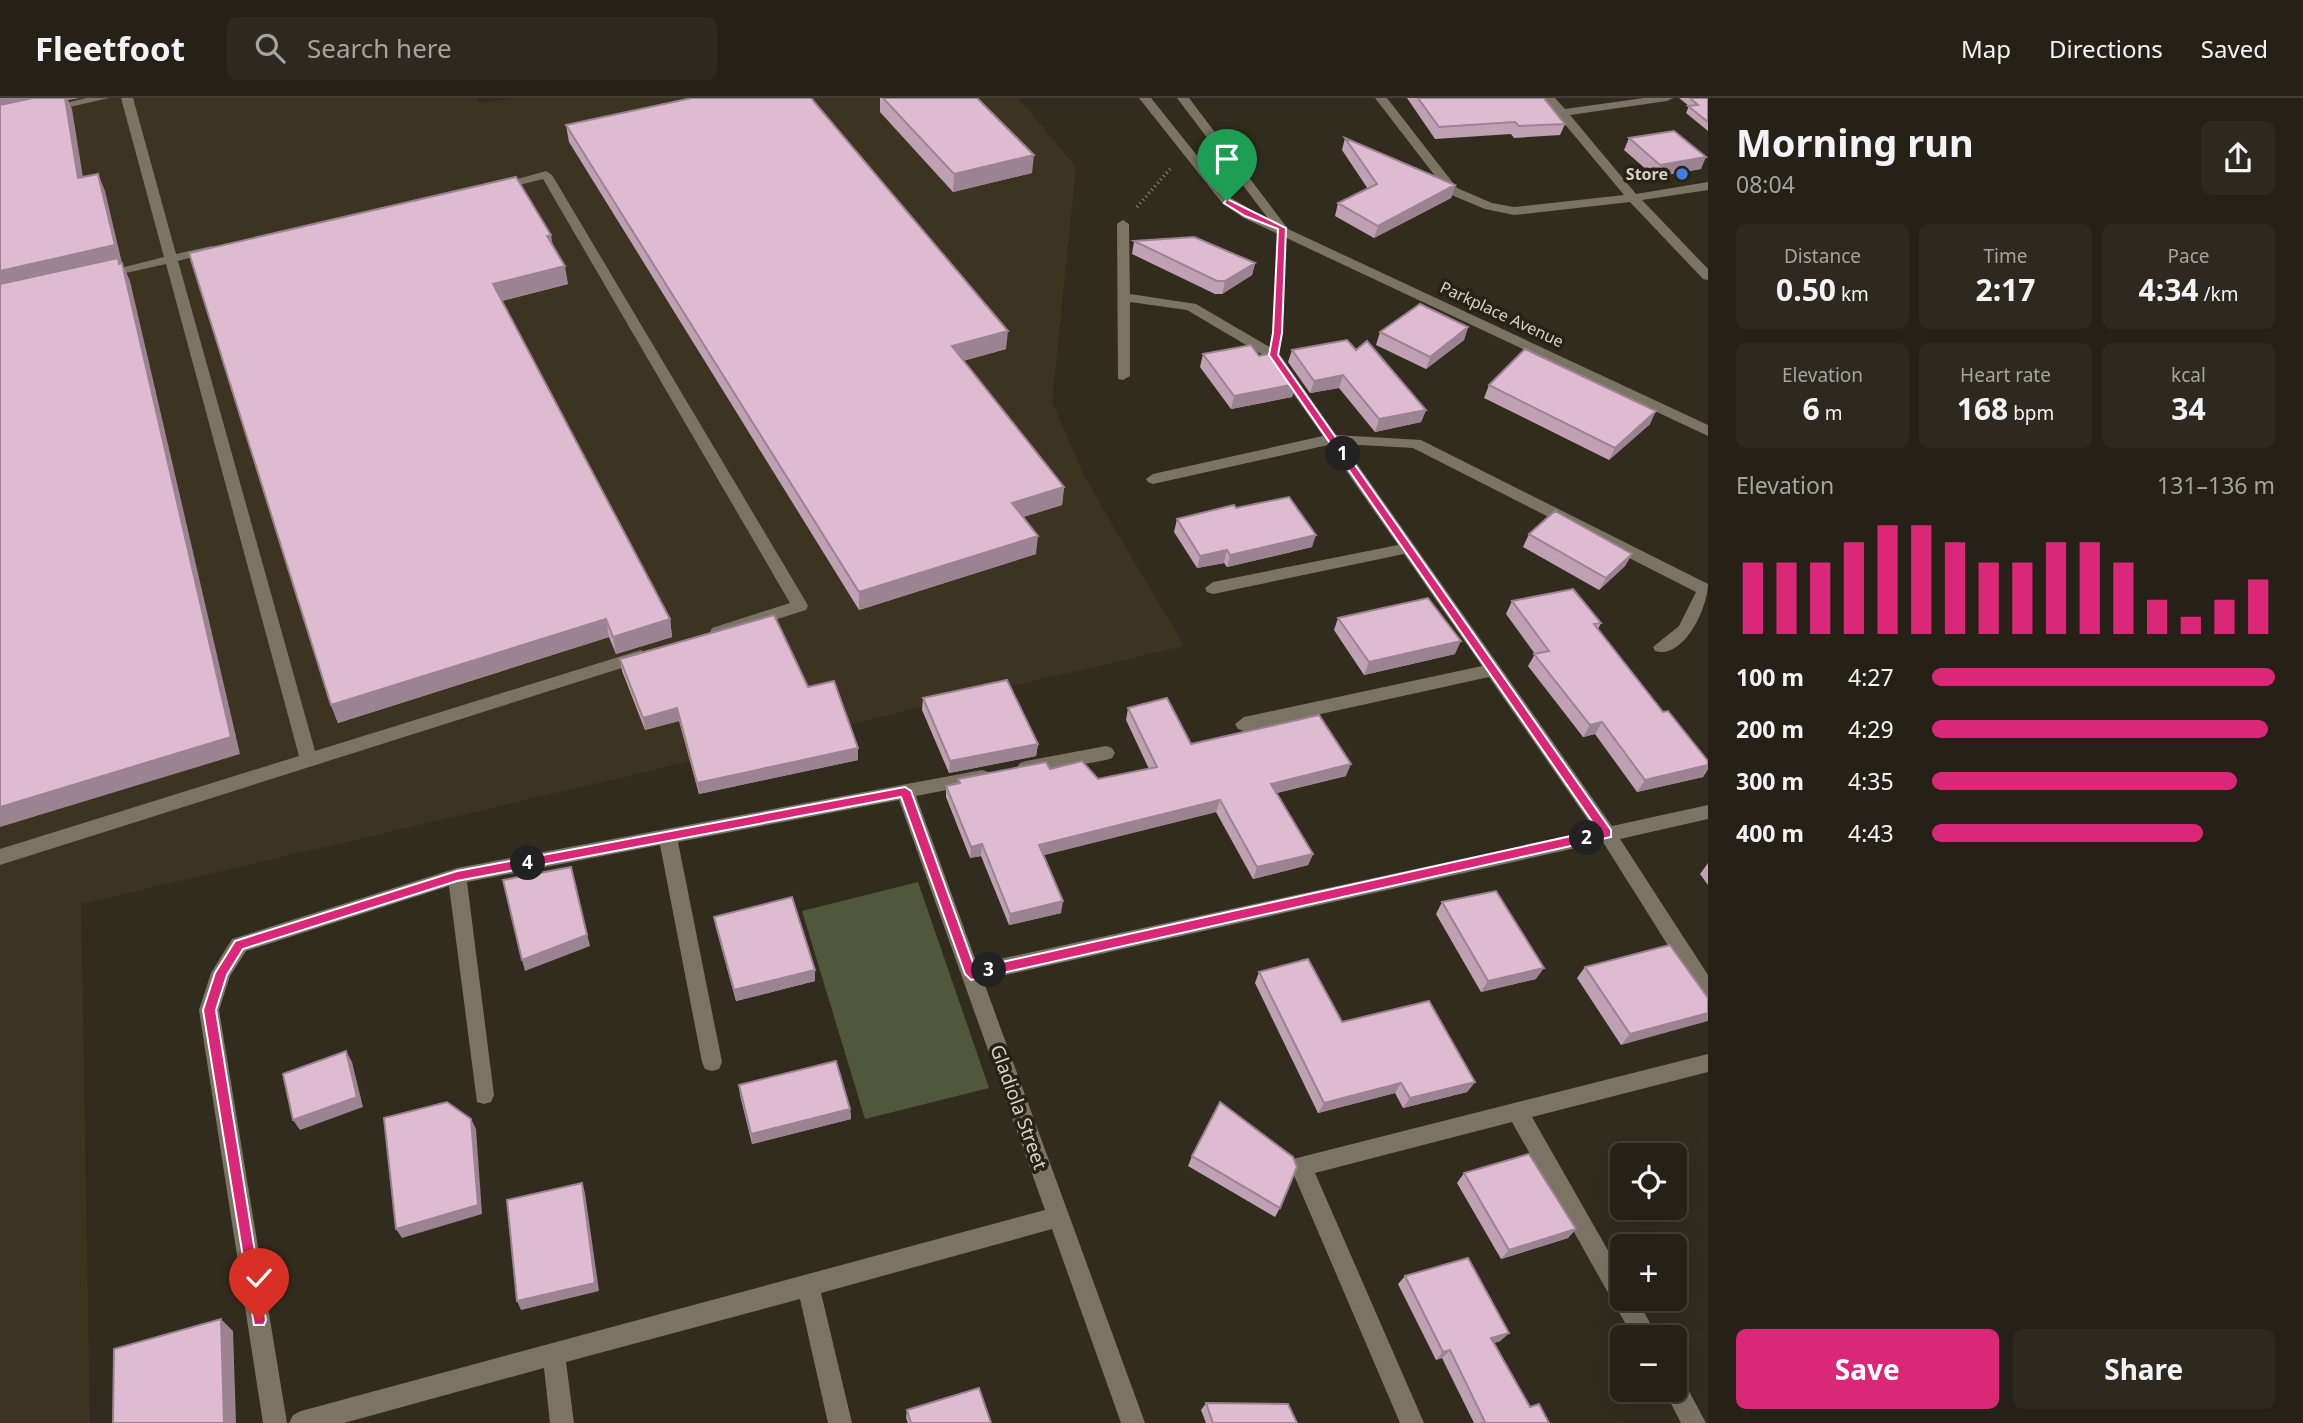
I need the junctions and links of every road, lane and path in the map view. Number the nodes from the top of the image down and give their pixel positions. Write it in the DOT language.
graph roads {
  1 [pos="103,98"];
  2 [pos="127,98"];
  3 [pos="1145,98"];
  4 [pos="1183,98"];
  5 [pos="1381,98"];
  6 [pos="1549,98"];
  7 [pos="1667,98"];
  8 [pos="39,111"];
  9 [pos="1563,113"];
  10 [pos="1185,151"];
  11 [pos="1708,186"];
  12 [pos="479,190"];
  13 [pos="1633,198"];
  14 [pos="1123,224"];
  15 [pos="1282,228"];
  16 [pos="225,247"];
  17 [pos="171,259"];
  18 [pos="92,276"];
  19 [pos="1708,276"];
  20 [pos="1125,297"];
  21 [pos="1273,355"];
  22 [pos="1123,376"];
  23 [pos="1708,431"];
  24 [pos="1332,439"];
  25 [pos="1153,479"];
  26 [pos="1408,548"];
  27 [pos="1213,589"];
  28 [pos="1706,590"];
  29 [pos="707,635"];
  30 [pos="1661,648"];
  31 [pos="654,652"];
  32 [pos="1493,670"];
  33 [pos="1244,724"];
  34 [pos="1106,753"];
  35 [pos="309,760"];
  36 [pos="905,791"];
  37 [pos="1708,812"];
  38 [pos="1606,833"];
  39 [pos="668,836"];
  40 [pos="0,857"];
  41 [pos="457,876"];
  42 [pos="971,974"];
  43 [pos="1708,992"];
  44 [pos="712,1062"];
  45 [pos="1708,1063"];
  46 [pos="484,1094"];
  47 [pos="1518,1113"];
  48 [pos="1059,1217"];
  49 [pos="1610,1274"];
  50 [pos="808,1286"];
  51 [pos="554,1355"];
  52 [pos="1683,1402"];
  53 [pos="275,1423"];
  54 [pos="301,1423"];
  55 [pos="562,1423"];
  56 [pos="840,1423"];
  57 [pos="1133,1423"];
  58 [pos="1412,1423"];
  59 [pos="1695,1423"];
  1 -- 8 [label="street"];
  2 -- 17 [label="street"];
  3 -- 10 [label="street, Parkplace Avenue"];
  4 -- 15 [label="street, Parkplace Avenue"];
  5 -- 13 [label="street"];
  6 -- 9 [label="street"];
  7 -- 9 [label="street"];
  9 -- 13 [label="street"];
  10 -- 14 [label="path"];
  10 -- 15 [label="street, Parkplace Avenue"];
  11 -- 13 [label="street"];
  12 -- 29 [label="street"];
  13 -- 19 [label="street"];
  14 -- 20 [label="street"];
  15 -- 21 [label="path"];
  15 -- 23 [label="street, Parkplace Avenue"];
  16 -- 17 [label="street"];
  17 -- 18 [label="street"];
  17 -- 35 [label="street"];
  20 -- 21 [label="street"];
  20 -- 22 [label="street"];
  21 -- 24 [label="street"];
  24 -- 25 [label="street"];
  24 -- 26 [label="street"];
  24 -- 28 [label="street"];
  26 -- 27 [label="street"];
  26 -- 32 [label="street"];
  28 -- 30 [label="street"];
  31 -- 35 [label="street"];
  32 -- 33 [label="street"];
  32 -- 38 [label="street"];
  34 -- 36 [label="street"];
  35 -- 40 [label="street"];
  36 -- 39 [label="street"];
  36 -- 42 [label="street, Gladiola Street"];
  37 -- 38 [label="street"];
  38 -- 42 [label="street"];
  38 -- 43 [label="street"];
  39 -- 41 [label="street"];
  39 -- 44 [label="street"];
  41 -- 46 [label="street"];
  41 -- 53 [label="street"];
  42 -- 48 [label="street, Gladiola Street"];
  45 -- 47 [label="street"];
  47 -- 49 [label="street"];
  47 -- 58 [label="street"];
  48 -- 50 [label="street"];
  48 -- 57 [label="street, Gladiola Street"];
  50 -- 51 [label="street"];
  50 -- 56 [label="street"];
  51 -- 54 [label="street"];
  51 -- 55 [label="street"];
  52 -- 59 [label="street"];
}
